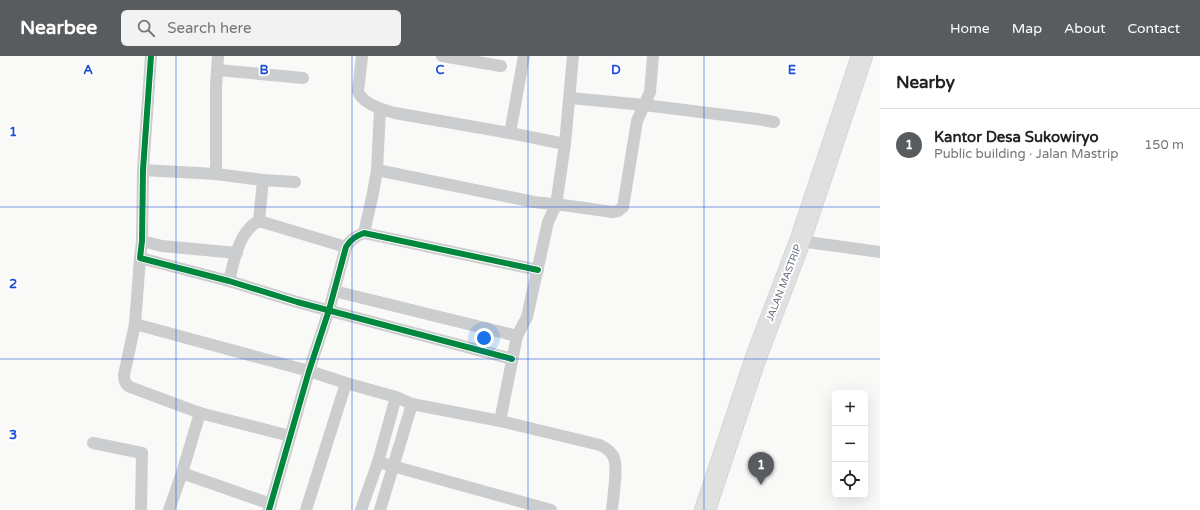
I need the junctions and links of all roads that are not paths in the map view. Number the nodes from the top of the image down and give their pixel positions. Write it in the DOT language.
graph roads {
  1 [pos="151,56"];
  2 [pos="218,56"];
  3 [pos="362,56"];
  4 [pos="442,56"];
  5 [pos="524,56"];
  6 [pos="573,56"];
  7 [pos="653,56"];
  8 [pos="862,56"];
  9 [pos="501,66"];
  10 [pos="218,70"];
  11 [pos="303,78"];
  12 [pos="570,98"];
  13 [pos="644,105"];
  14 [pos="380,109"];
  15 [pos="774,122"];
  16 [pos="510,133"];
  17 [pos="566,144"];
  18 [pos="143,170"];
  19 [pos="377,170"];
  20 [pos="216,174"];
  21 [pos="263,180"];
  22 [pos="295,182"];
  23 [pos="556,205"];
  24 [pos="259,221"];
  25 [pos="364,233"];
  26 [pos="142,241"];
  27 [pos="800,241"];
  28 [pos="346,247"];
  29 [pos="880,252"];
  30 [pos="237,253"];
  31 [pos="140,258"];
  32 [pos="538,270"];
  33 [pos="229,281"];
  34 [pos="334,291"];
  35 [pos="329,310"];
  36 [pos="135,324"];
  37 [pos="517,336"];
  38 [pos="512,359"];
  39 [pos="309,371"];
  40 [pos="346,383"];
  41 [pos="396,397"];
  42 [pos="412,404"];
  43 [pos="200,413"];
  44 [pos="500,421"];
  45 [pos="290,436"];
  46 [pos="93,442"];
  47 [pos="378,462"];
  48 [pos="393,467"];
  49 [pos="182,473"];
  50 [pos="270,507"];
  51 [pos="141,510"];
  52 [pos="170,510"];
  53 [pos="306,510"];
  54 [pos="361,510"];
  55 [pos="380,510"];
  56 [pos="551,510"];
  57 [pos="612,510"];
  58 [pos="704,510"];
  1 -- 18 [label="street"];
  2 -- 10 [label="street"];
  3 -- 14 [label="street"];
  4 -- 9 [label="street"];
  5 -- 16 [label="street"];
  6 -- 12 [label="street"];
  7 -- 13 [label="street"];
  8 -- 27 [label="main road, JALAN MASTRIP"];
  10 -- 11 [label="street"];
  10 -- 20 [label="street"];
  12 -- 13 [label="street"];
  12 -- 17 [label="street"];
  13 -- 15 [label="street"];
  13 -- 23 [label="street"];
  14 -- 16 [label="street"];
  14 -- 19 [label="street"];
  16 -- 17 [label="street"];
  17 -- 23 [label="street"];
  18 -- 20 [label="street"];
  18 -- 26 [label="street"];
  19 -- 23 [label="street"];
  19 -- 25 [label="street"];
  20 -- 21 [label="street"];
  21 -- 22 [label="street"];
  21 -- 24 [label="street"];
  23 -- 32 [label="street"];
  24 -- 28 [label="street"];
  24 -- 30 [label="street"];
  25 -- 28 [label="street"];
  25 -- 32 [label="street"];
  26 -- 30 [label="street"];
  26 -- 31 [label="street"];
  27 -- 29 [label="street"];
  27 -- 58 [label="main road, JALAN MASTRIP"];
  28 -- 34 [label="street"];
  30 -- 33 [label="street"];
  31 -- 33 [label="street"];
  31 -- 36 [label="street"];
  32 -- 37 [label="street"];
  33 -- 35 [label="street"];
  34 -- 35 [label="street"];
  34 -- 37 [label="street"];
  35 -- 38 [label="street"];
  35 -- 39 [label="street"];
  36 -- 39 [label="street"];
  36 -- 43 [label="street"];
  37 -- 38 [label="street"];
  38 -- 44 [label="street"];
  39 -- 40 [label="street"];
  39 -- 45 [label="street"];
  40 -- 41 [label="street"];
  40 -- 53 [label="street"];
  41 -- 42 [label="street"];
  41 -- 47 [label="street"];
  42 -- 44 [label="street"];
  42 -- 48 [label="street"];
  43 -- 45 [label="street"];
  43 -- 49 [label="street"];
  44 -- 57 [label="street"];
  45 -- 50 [label="street"];
  46 -- 51 [label="street"];
  47 -- 48 [label="street"];
  47 -- 54 [label="street"];
  48 -- 55 [label="street"];
  48 -- 56 [label="street"];
  49 -- 50 [label="street"];
  49 -- 52 [label="street"];
}
